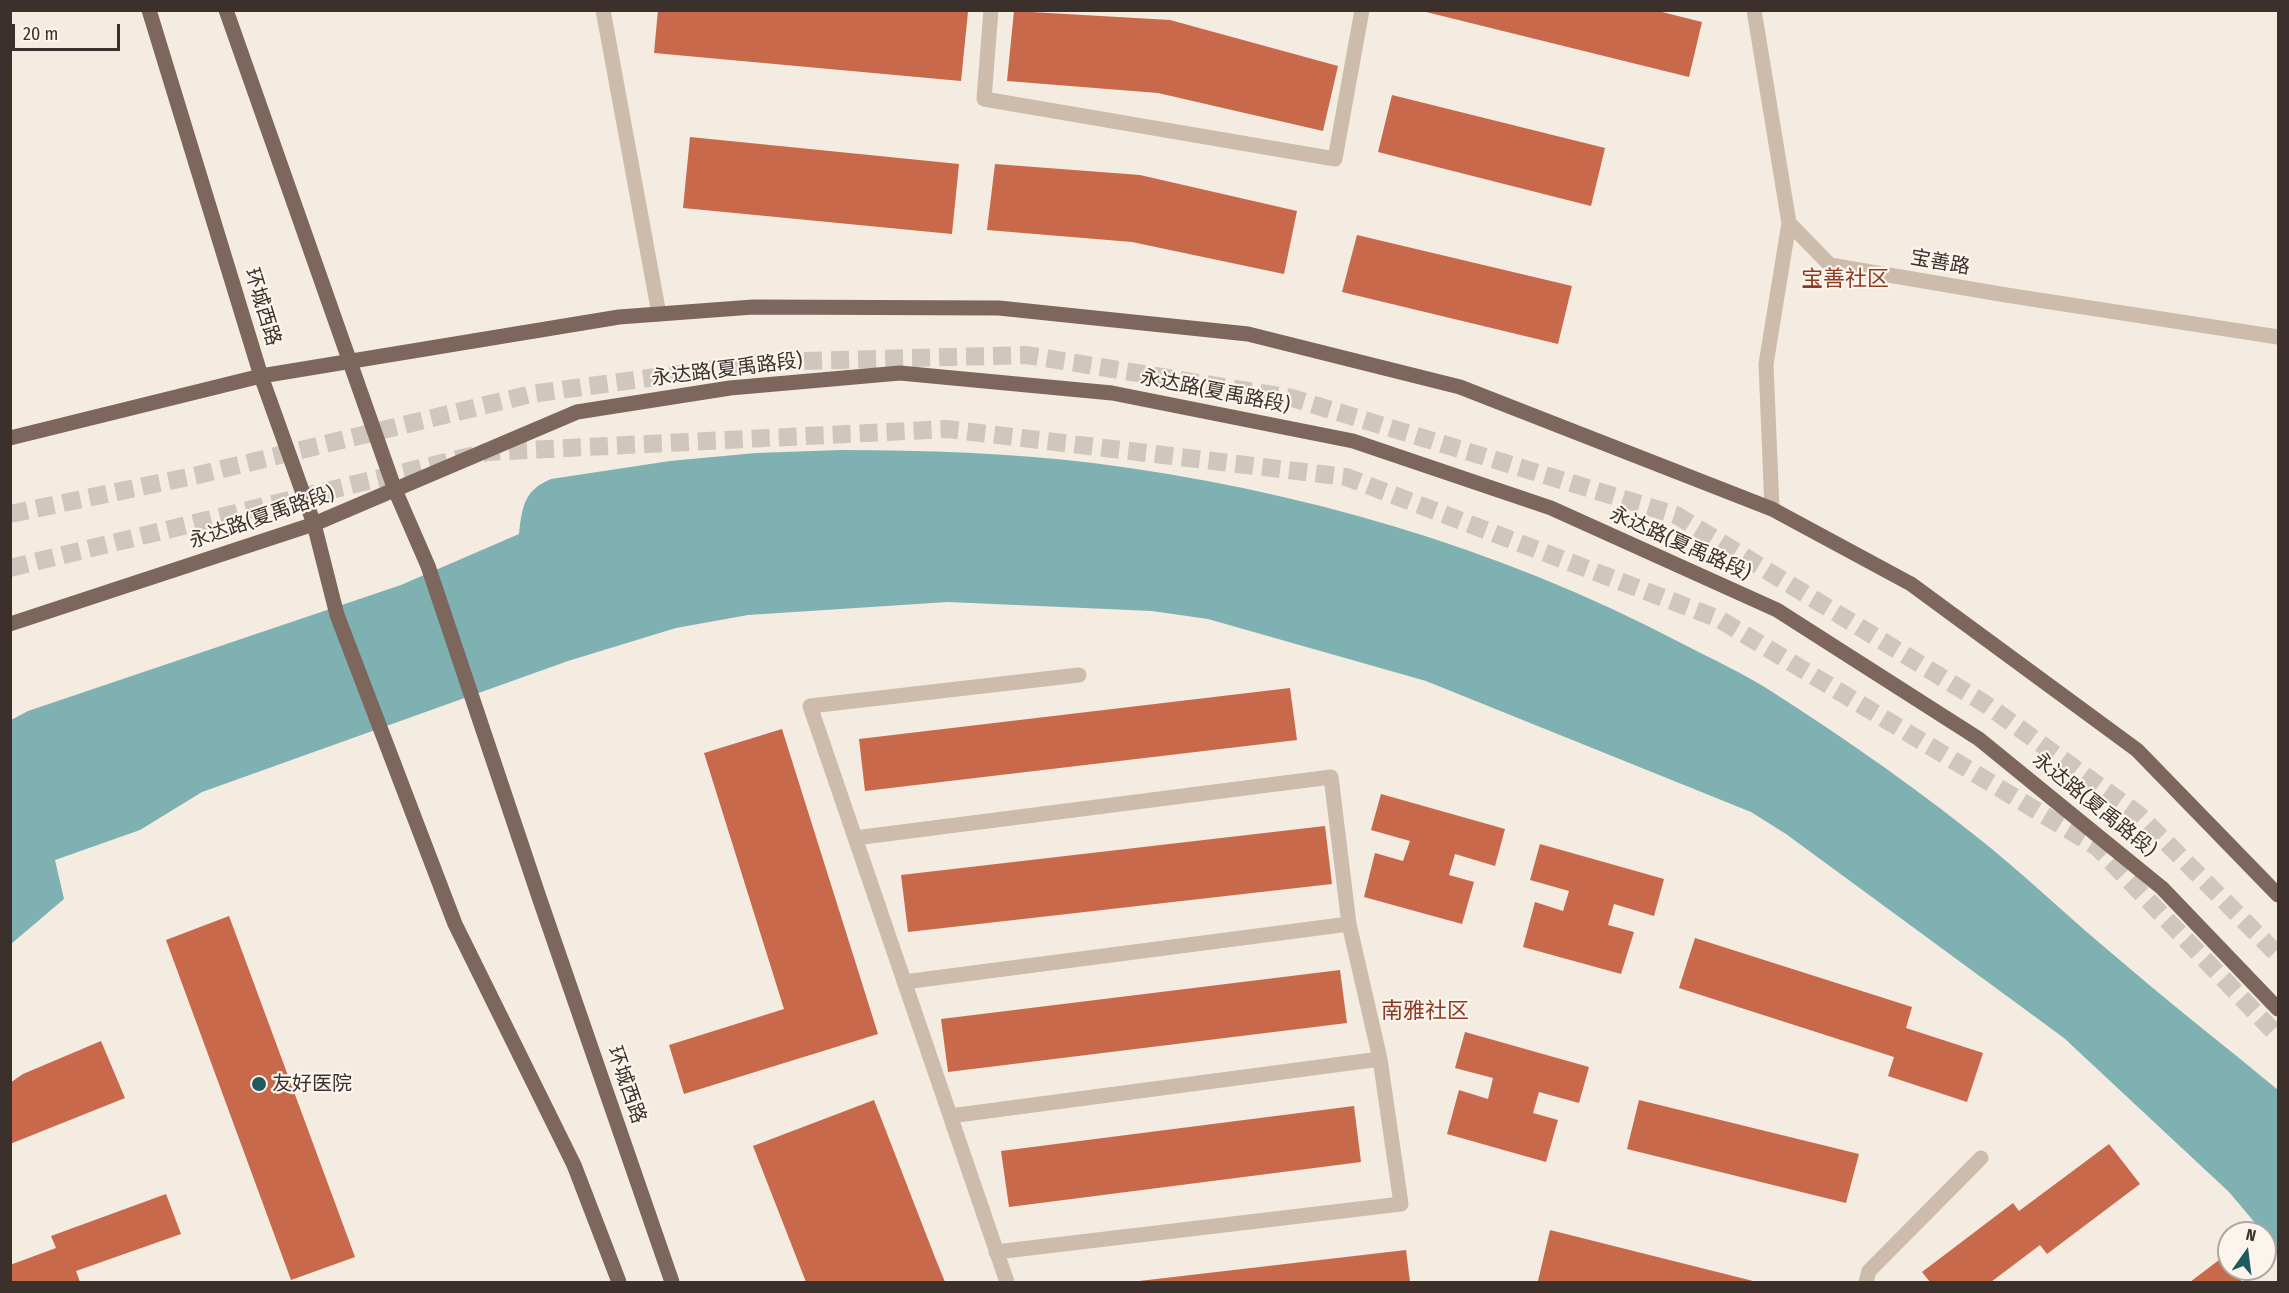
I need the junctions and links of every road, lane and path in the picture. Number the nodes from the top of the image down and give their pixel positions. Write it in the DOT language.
graph roads {
  1 [pos="149,10"];
  2 [pos="226,10"];
  3 [pos="603,10"];
  4 [pos="991,10"];
  5 [pos="1362,10"];
  6 [pos="1754,10"];
  7 [pos="1789,224"];
  8 [pos="659,314"];
  9 [pos="2278,337"];
  10 [pos="349,360"];
  11 [pos="261,376"];
  12 [pos="10,438"];
  13 [pos="395,490"];
  14 [pos="1772,509"];
  15 [pos="314,524"];
  16 [pos="10,624"];
  17 [pos="1078,675"];
  18 [pos="855,838"];
  19 [pos="2278,896"];
  20 [pos="1349,924"];
  21 [pos="904,982"];
  22 [pos="2278,1009"];
  23 [pos="1380,1059"];
  24 [pos="950,1116"];
  25 [pos="1981,1158"];
  26 [pos="996,1252"];
  27 [pos="619,1282"];
  28 [pos="672,1282"];
  29 [pos="1007,1282"];
  30 [pos="1866,1282"];
  1 -- 11 [label="main road, 环城西路"];
  2 -- 10 [label="main road"];
  3 -- 8 [label="street"];
  4 -- 5 [label="street"];
  6 -- 7 [label="street"];
  7 -- 9 [label="street, 宝善路"];
  7 -- 14 [label="street"];
  8 -- 10 [label="main road"];
  8 -- 14 [label="main road"];
  10 -- 11 [label="main road"];
  10 -- 13 [label="main road"];
  11 -- 12 [label="main road"];
  11 -- 15 [label="main road, 环城西路"];
  13 -- 15 [label="main road, 永达路(夏禹路段)"];
  13 -- 22 [label="main road, 永达路(夏禹路段)"];
  13 -- 28 [label="main road, 环城西路"];
  14 -- 19 [label="main road"];
  15 -- 16 [label="main road, 永达路(夏禹路段)"];
  15 -- 27 [label="main road, 环城西路"];
  17 -- 18 [label="street"];
  18 -- 20 [label="street"];
  18 -- 21 [label="street"];
  20 -- 21 [label="street"];
  20 -- 23 [label="street"];
  21 -- 24 [label="street"];
  23 -- 24 [label="street"];
  23 -- 26 [label="street"];
  24 -- 26 [label="street"];
  25 -- 30 [label="street"];
  26 -- 29 [label="street"];
}
